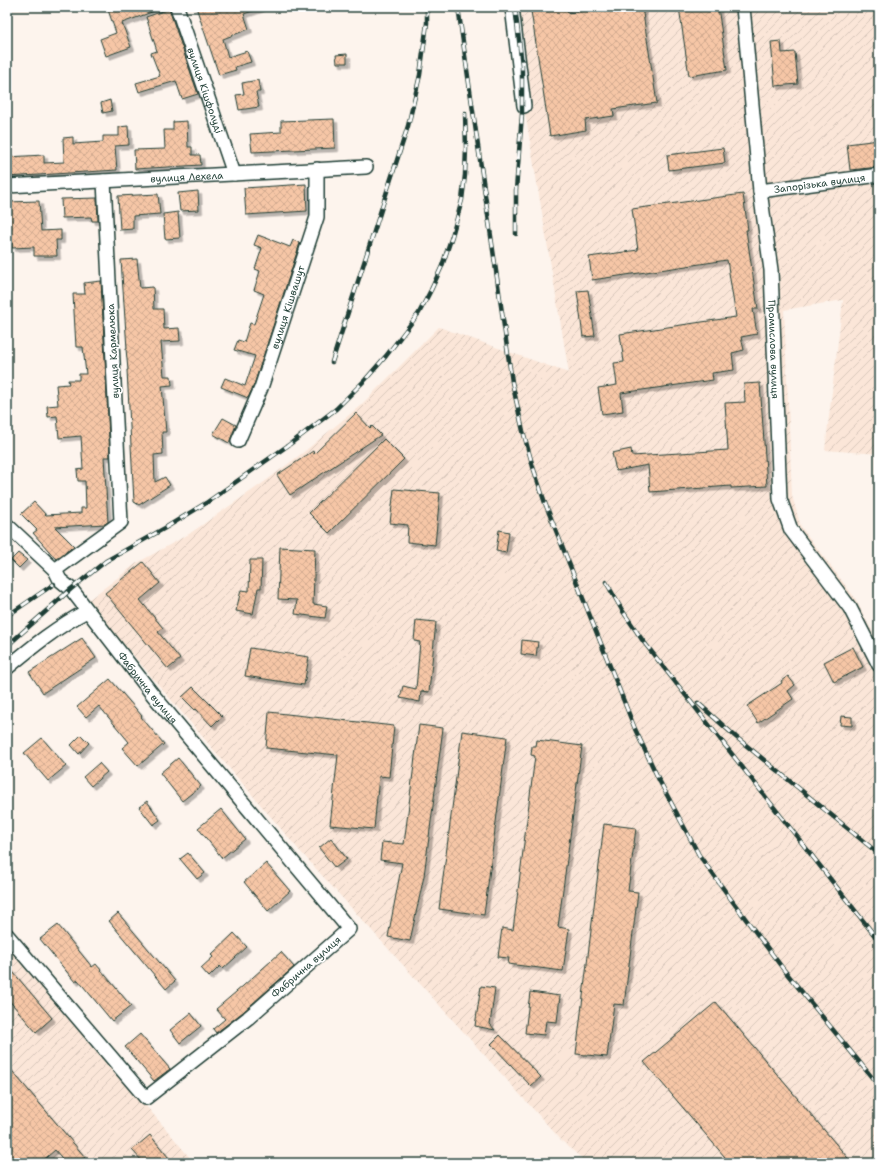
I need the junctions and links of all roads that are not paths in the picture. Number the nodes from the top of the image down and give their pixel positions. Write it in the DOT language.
graph roads {
  1 [pos="177,7"];
  2 [pos="512,7"];
  3 [pos="743,7"];
  4 [pos="524,106"];
  5 [pos="366,167"];
  6 [pos="317,169"];
  7 [pos="234,174"];
  8 [pos="879,175"];
  9 [pos="104,180"];
  10 [pos="7,186"];
  11 [pos="760,191"];
  12 [pos="238,441"];
  13 [pos="7,525"];
  14 [pos="55,570"];
  15 [pos="87,611"];
  16 [pos="879,665"];
  17 [pos="7,668"];
  18 [pos="7,935"];
  1 -- 7 [label="street, вулиця Кішфолуді"];
  2 -- 4 [label="street"];
  3 -- 11 [label="street, Промислова вулиця"];
  5 -- 6 [label="street, вулиця Лехела"];
  6 -- 7 [label="street, вулиця Лехела"];
  6 -- 12 [label="street, вулиця Кішвашут"];
  7 -- 9 [label="street, вулиця Лехела"];
  8 -- 11 [label="street, Запорізька вулиця"];
  9 -- 10 [label="street, вулиця Лехела"];
  9 -- 14 [label="street, вулиця Кармелюка"];
  11 -- 16 [label="street, Промислова вулиця"];
  13 -- 14 [label="street, Фабрична вулиця"];
  14 -- 15 [label="street, Фабрична вулиця"];
  15 -- 17 [label="street"];
  15 -- 18 [label="street, Фабрична вулиця"];
}
